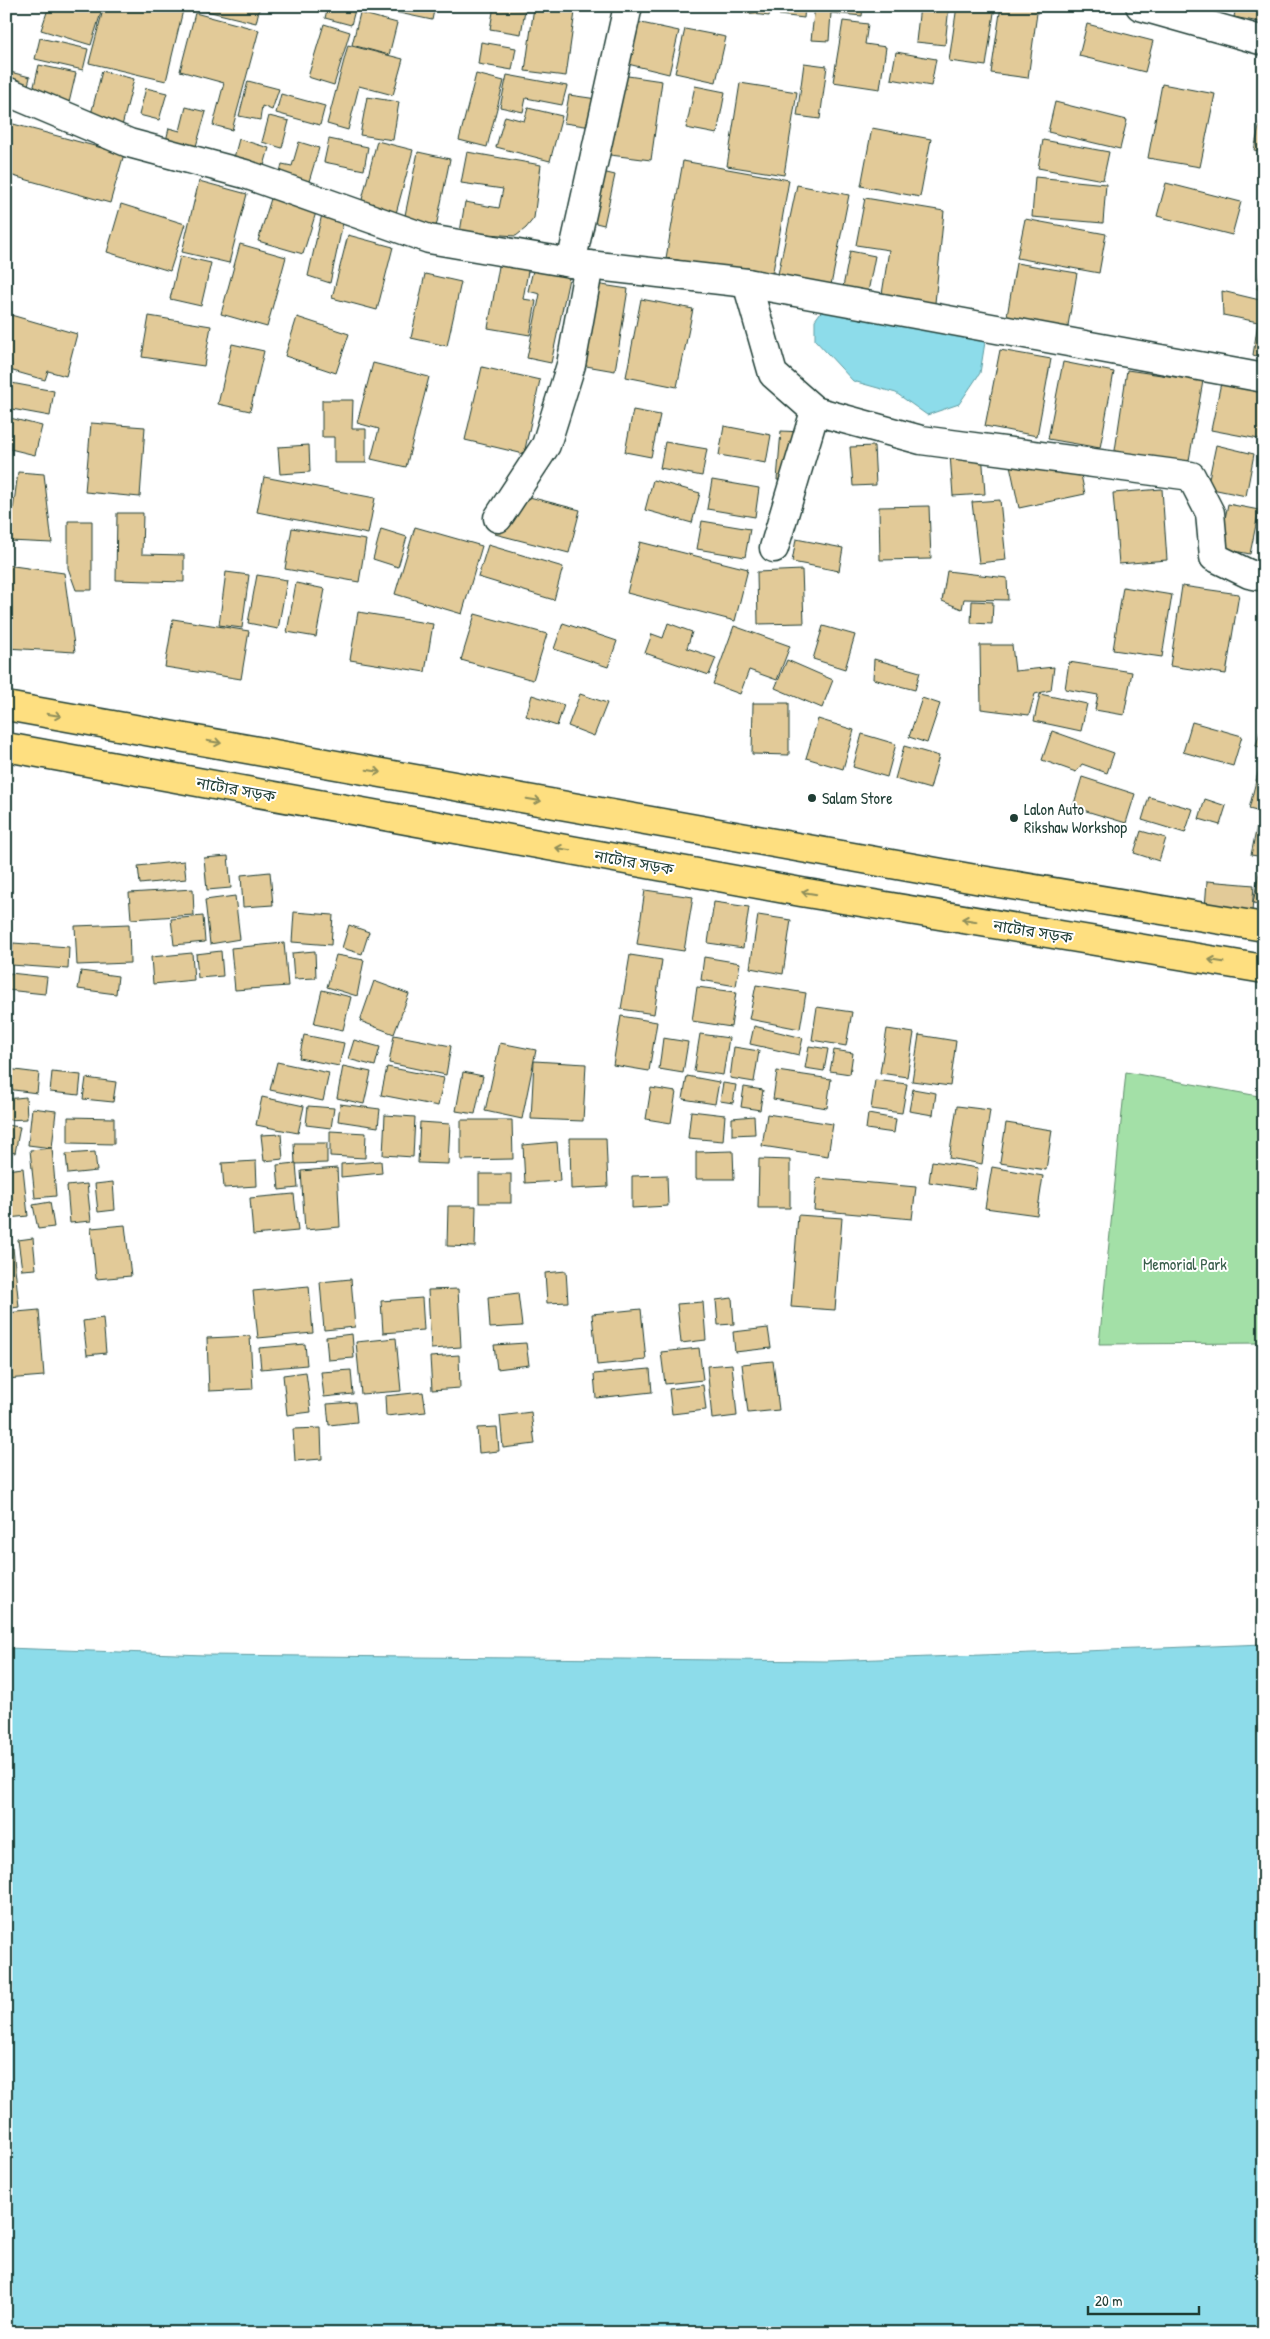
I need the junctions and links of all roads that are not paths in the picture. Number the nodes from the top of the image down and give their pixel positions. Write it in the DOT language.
graph roads {
  1 [pos="628,6"];
  2 [pos="1156,9"];
  3 [pos="1264,41"];
  4 [pos="6,91"];
  5 [pos="580,264"];
  6 [pos="747,283"];
  7 [pos="1264,378"];
  8 [pos="815,411"];
  9 [pos="498,518"];
  10 [pos="774,548"];
  11 [pos="1264,577"];
  12 [pos="6,706"];
  13 [pos="6,747"];
  14 [pos="1264,927"];
  15 [pos="1264,969"];
  1 -- 5 [label="street"];
  2 -- 3 [label="street"];
  4 -- 5 [label="street"];
  5 -- 6 [label="street"];
  5 -- 9 [label="street"];
  6 -- 7 [label="street"];
  6 -- 8 [label="street"];
  8 -- 10 [label="street"];
  8 -- 11 [label="street"];
  12 -- 14 [label="highway, one-way"];
  15 -- 13 [label="highway, নাটোর সড়ক, one-way"];
}
